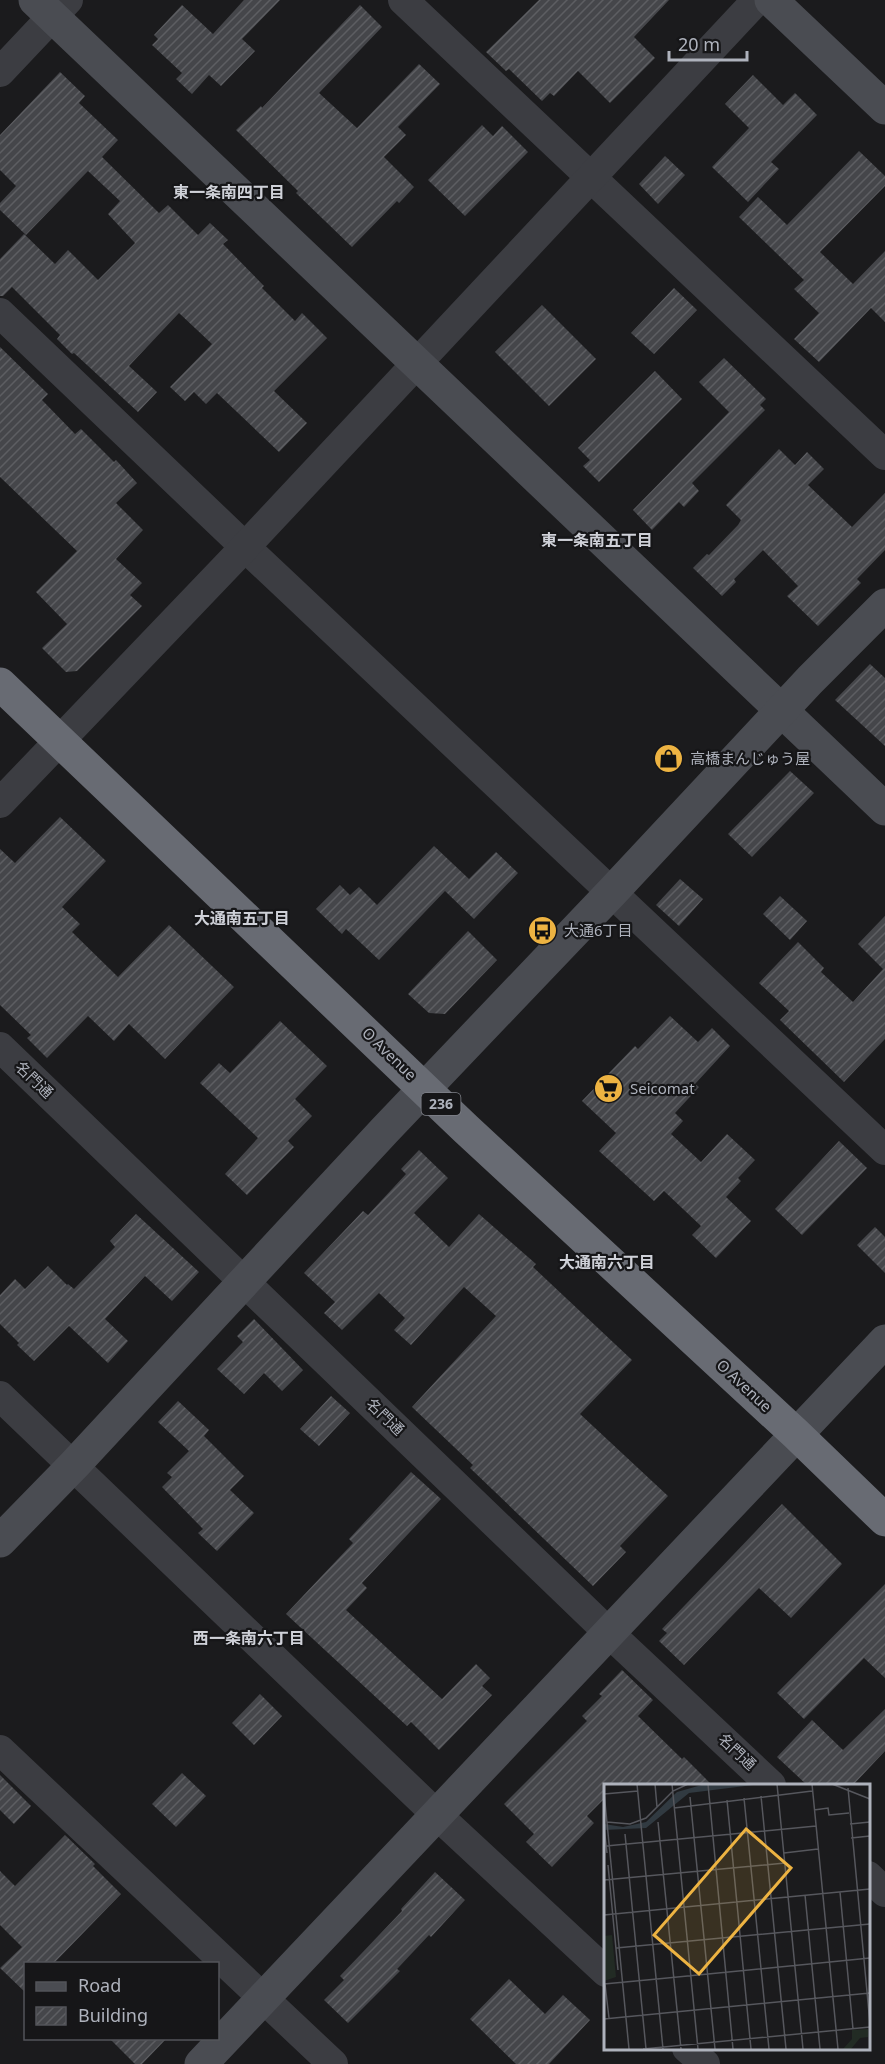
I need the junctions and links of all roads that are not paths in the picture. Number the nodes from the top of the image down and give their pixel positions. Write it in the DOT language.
graph roads {
  1 [pos="403,0"];
  2 [pos="756,0"];
  3 [pos="771,0"];
  4 [pos="52,5"];
  5 [pos="0,72"];
  6 [pos="885,108"];
  7 [pos="592,178"];
  8 [pos="0,313"];
  9 [pos="417,363"];
  10 [pos="885,455"];
  11 [pos="244,547"];
  12 [pos="885,605"];
  13 [pos="0,684"];
  14 [pos="781,712"];
  15 [pos="59,740"];
  16 [pos="0,803"];
  17 [pos="885,809"];
  18 [pos="612,892"];
  19 [pos="0,1047"];
  20 [pos="424,1089"];
  21 [pos="885,1150"];
  22 [pos="245,1282"];
  23 [pos="885,1341"];
  24 [pos="0,1396"];
  25 [pos="796,1434"];
  26 [pos="74,1466"];
  27 [pos="885,1520"];
  28 [pos="0,1541"];
  29 [pos="608,1632"];
  30 [pos="0,1750"];
  31 [pos="770,1784"];
  32 [pos="436,1814"];
  33 [pos="870,1878"];
  34 [pos="885,1892"];
  35 [pos="604,1970"];
  36 [pos="265,1998"];
  37 [pos="688,2049"];
  38 [pos="201,2064"];
  39 [pos="333,2064"];
  40 [pos="705,2064"];
  1 -- 7 [label="street"];
  2 -- 7 [label="street"];
  3 -- 6 [label="street"];
  4 -- 5 [label="street"];
  4 -- 9 [label="street"];
  7 -- 9 [label="street"];
  7 -- 10 [label="street"];
  8 -- 11 [label="street"];
  9 -- 11 [label="street"];
  9 -- 14 [label="street"];
  11 -- 15 [label="street"];
  11 -- 18 [label="street"];
  12 -- 14 [label="street"];
  13 -- 15 [label="highway, O Avenue / 236"];
  14 -- 17 [label="street"];
  14 -- 18 [label="street"];
  15 -- 16 [label="street"];
  15 -- 20 [label="highway, O Avenue / 236"];
  18 -- 20 [label="street"];
  18 -- 21 [label="street"];
  19 -- 22 [label="street, 名門通"];
  20 -- 22 [label="street"];
  20 -- 25 [label="highway, O Avenue / 236"];
  22 -- 26 [label="street"];
  22 -- 29 [label="street, 名門通"];
  23 -- 25 [label="street"];
  24 -- 26 [label="street"];
  25 -- 27 [label="highway, O Avenue / 236"];
  25 -- 29 [label="street"];
  26 -- 28 [label="street"];
  26 -- 32 [label="street"];
  29 -- 31 [label="street, 名門通"];
  29 -- 32 [label="street"];
  30 -- 36 [label="street"];
  32 -- 35 [label="street"];
  32 -- 36 [label="street"];
  33 -- 34 [label="street"];
  36 -- 38 [label="street"];
  36 -- 39 [label="street"];
  37 -- 40 [label="street"];
}
